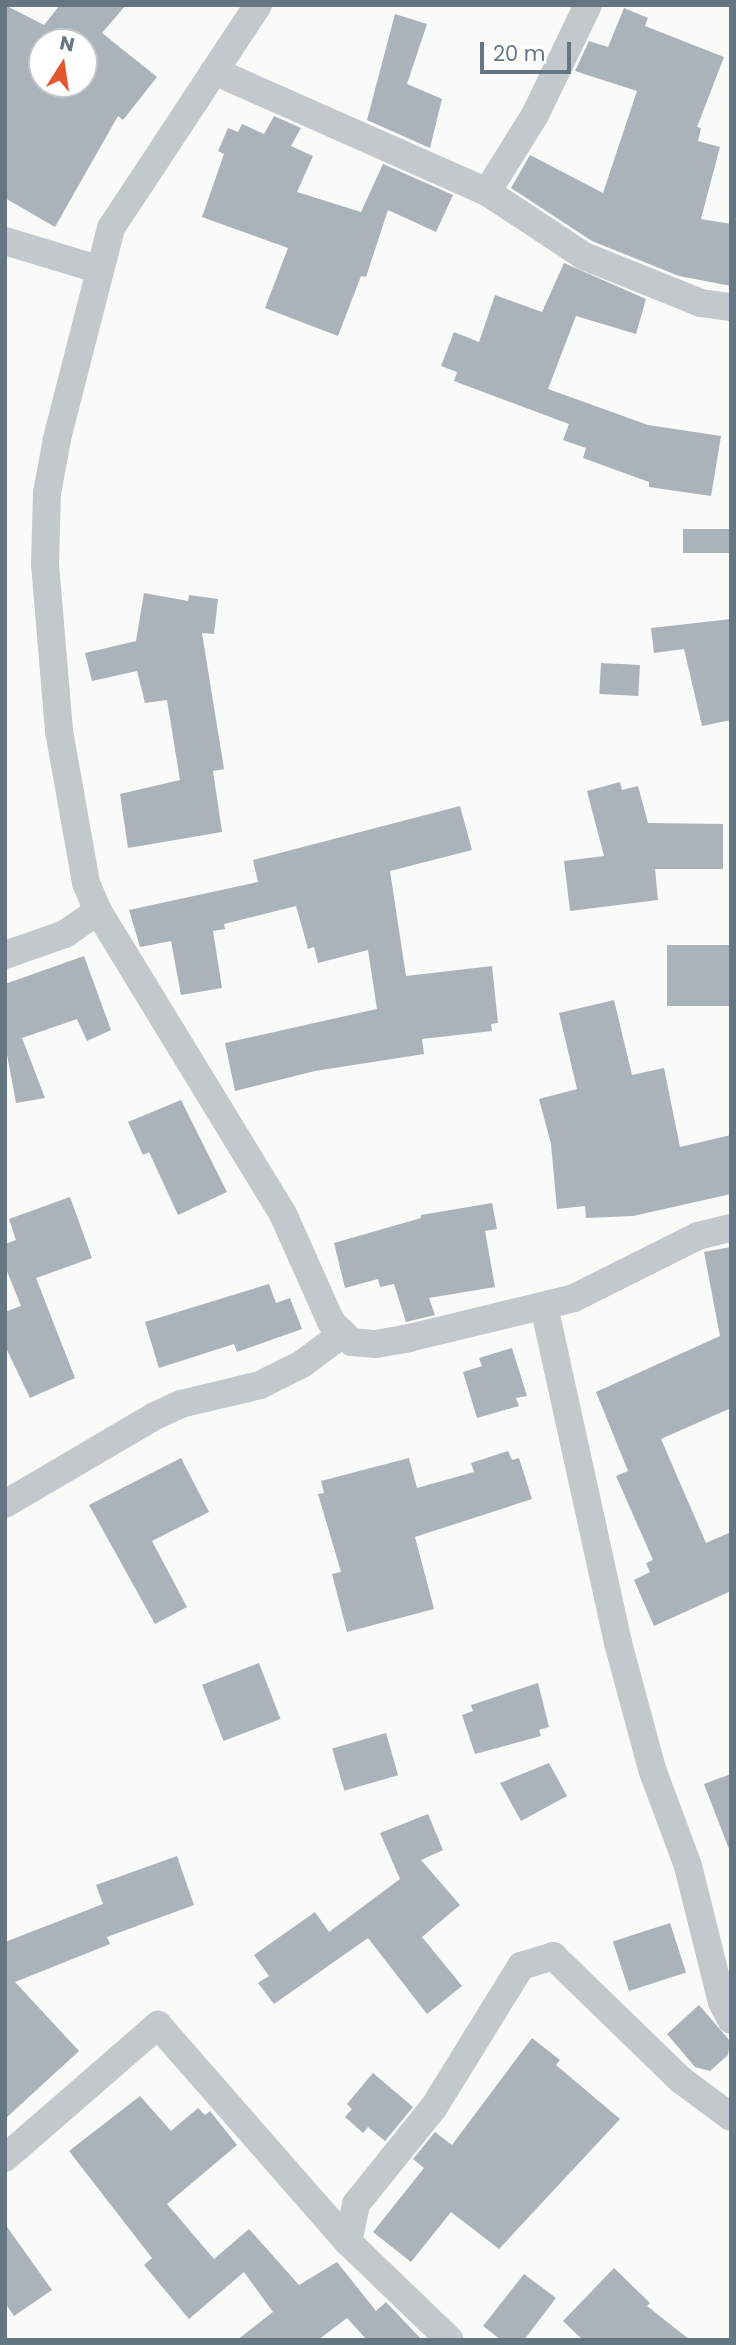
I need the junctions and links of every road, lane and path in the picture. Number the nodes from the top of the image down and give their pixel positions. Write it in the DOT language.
graph roads {
  1 [pos="258,5"];
  2 [pos="588,5"];
  3 [pos="214,71"];
  4 [pos="487,192"];
  5 [pos="5,241"];
  6 [pos="98,269"];
  7 [pos="731,307"];
  8 [pos="98,911"];
  9 [pos="5,955"];
  10 [pos="731,1228"];
  11 [pos="544,1306"];
  12 [pos="341,1335"];
  13 [pos="5,1504"];
  14 [pos="731,2020"];
  15 [pos="731,2117"];
  16 [pos="5,2158"];
  17 [pos="348,2242"];
  18 [pos="446,2339"];
  1 -- 3 [label="street"];
  2 -- 4 [label="street"];
  3 -- 4 [label="street"];
  3 -- 6 [label="street"];
  4 -- 7 [label="street"];
  5 -- 6 [label="street"];
  6 -- 8 [label="street"];
  8 -- 9 [label="street"];
  8 -- 12 [label="street"];
  10 -- 11 [label="street"];
  11 -- 12 [label="street"];
  11 -- 14 [label="street"];
  12 -- 13 [label="street"];
  15 -- 17 [label="street"];
  16 -- 17 [label="street"];
  17 -- 18 [label="street"];
}
